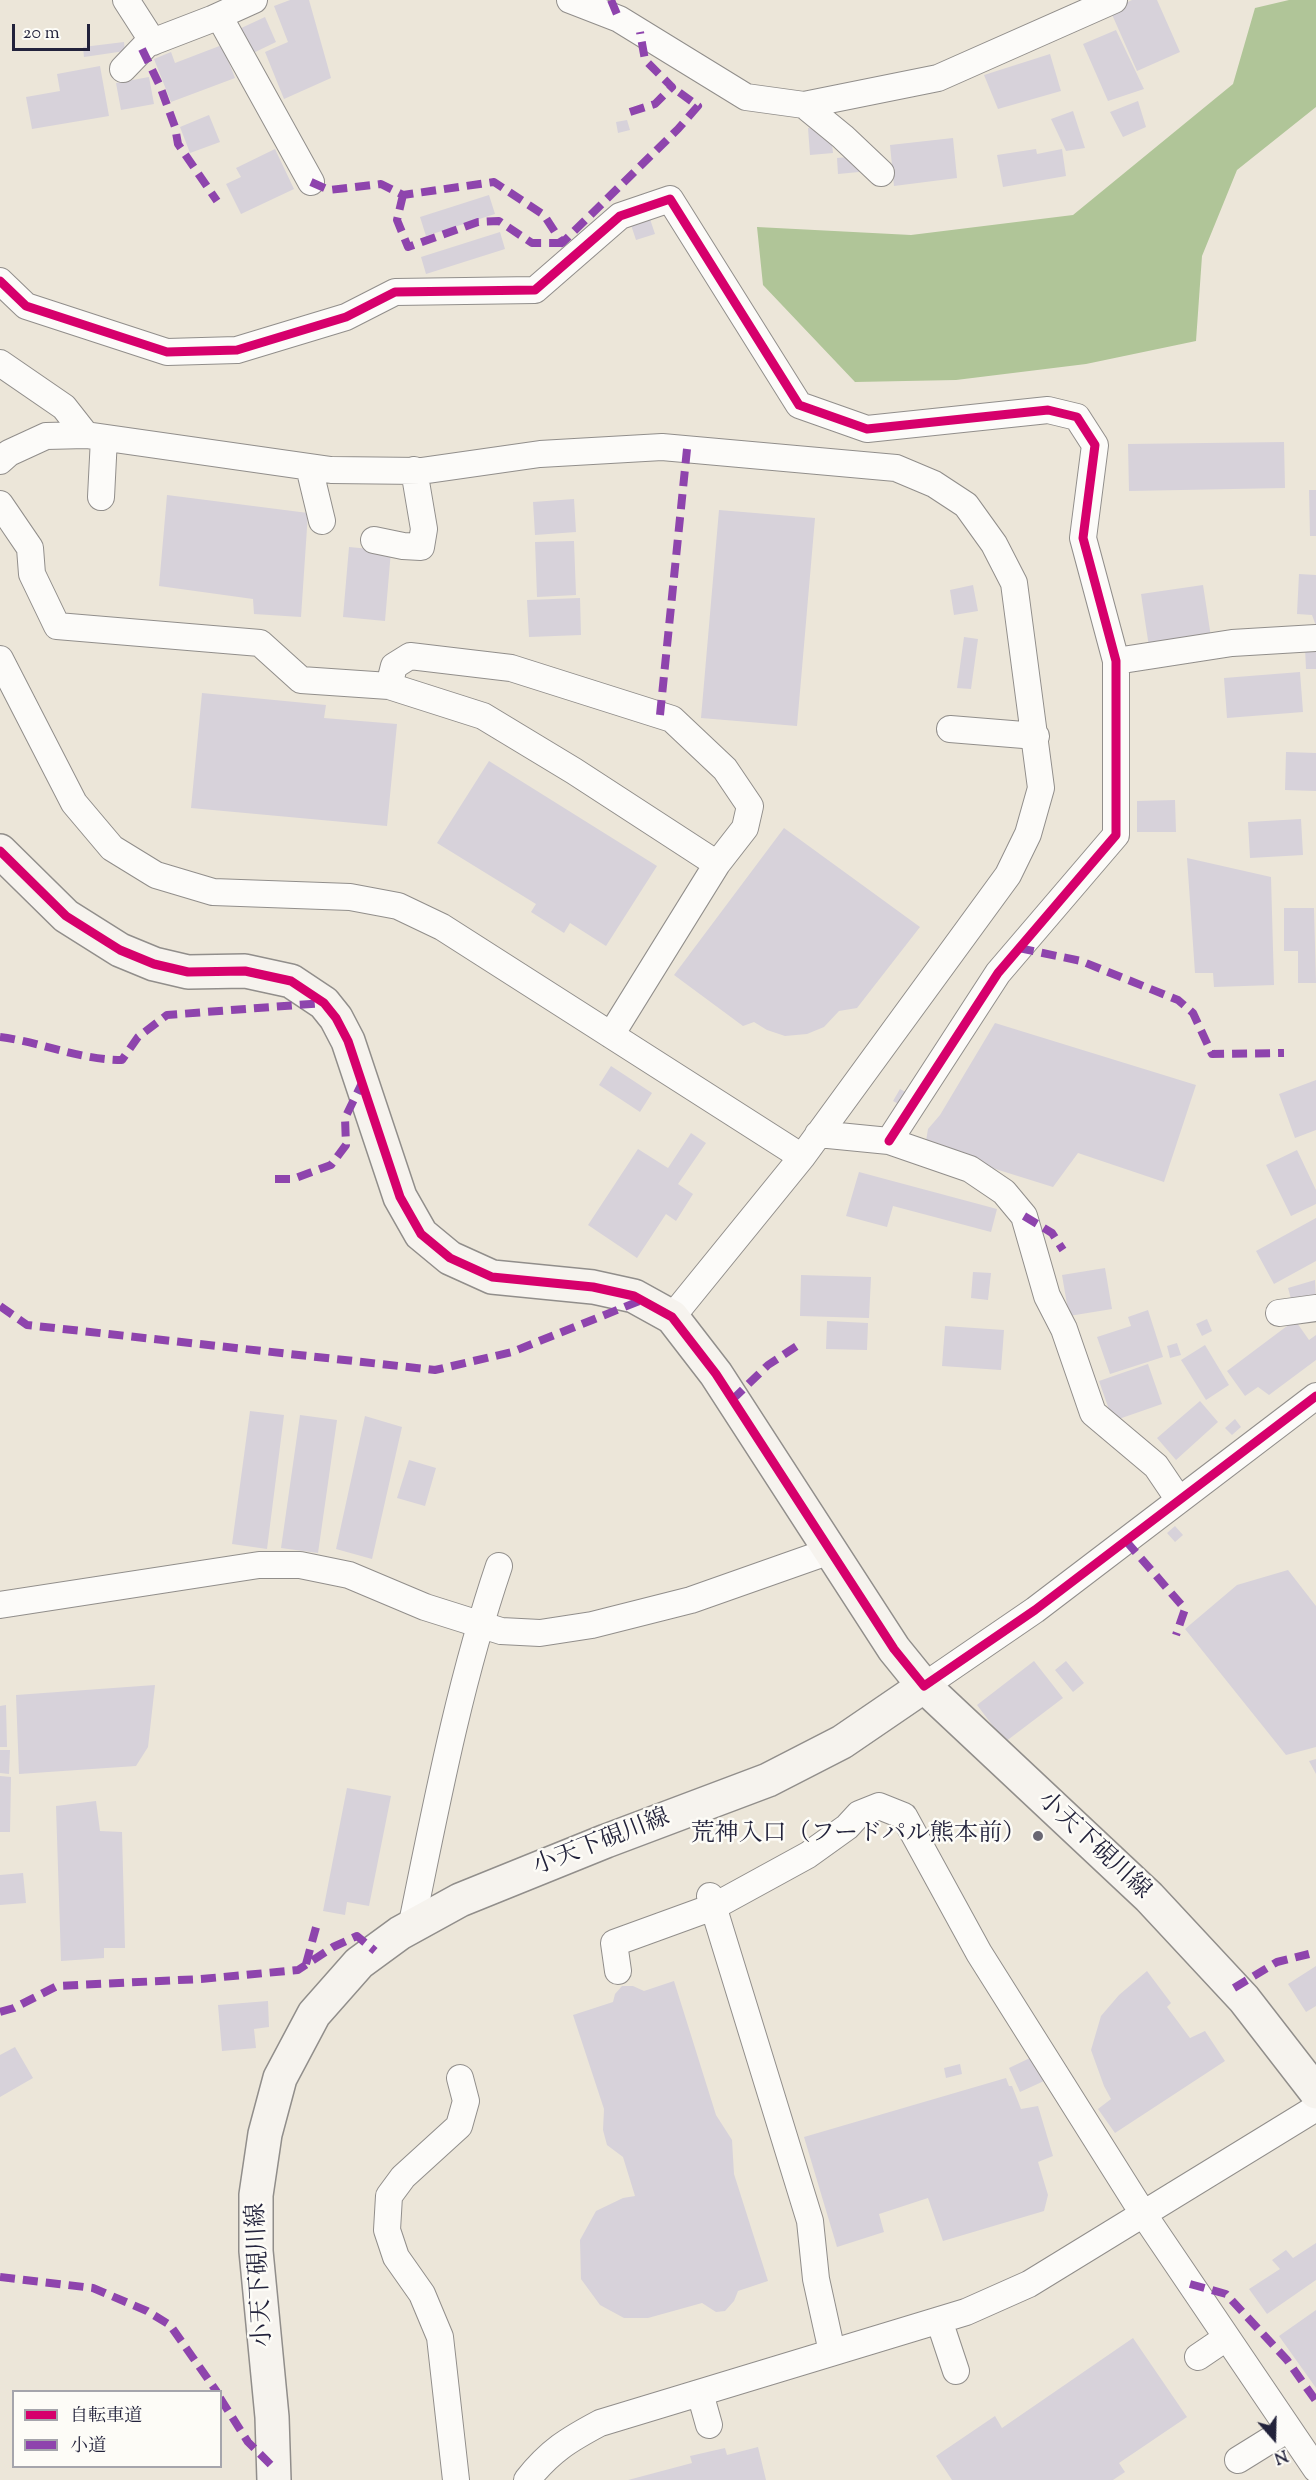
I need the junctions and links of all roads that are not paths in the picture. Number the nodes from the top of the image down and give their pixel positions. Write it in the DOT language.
graph roads {
  1 [pos="126,0"];
  2 [pos="254,0"];
  3 [pos="570,0"];
  4 [pos="1100,3"];
  5 [pos="219,16"];
  6 [pos="153,42"];
  7 [pos="123,69"];
  8 [pos="804,105"];
  9 [pos="881,173"];
  10 [pos="311,182"];
  11 [pos="0,281"];
  12 [pos="0,363"];
  13 [pos="95,436"];
  14 [pos="0,461"];
  15 [pos="309,467"];
  16 [pos="414,470"];
  17 [pos="101,496"];
  18 [pos="0,504"];
  19 [pos="322,521"];
  20 [pos="374,540"];
  21 [pos="1316,638"];
  22 [pos="0,659"];
  23 [pos="1116,661"];
  24 [pos="389,686"];
  25 [pos="950,729"];
  26 [pos="1036,735"];
  27 [pos="0,851"];
  28 [pos="717,864"];
  29 [pos="611,1035"];
  30 [pos="818,1134"];
  31 [pos="889,1141"];
  32 [pos="802,1157"];
  33 [pos="1316,1308"];
  34 [pos="1279,1313"];
  35 [pos="672,1317"];
  36 [pos="1316,1396"];
  37 [pos="1179,1500"];
  38 [pos="830,1551"];
  39 [pos="499,1566"];
  40 [pos="0,1605"];
  41 [pos="479,1624"];
  42 [pos="924,1686"];
  43 [pos="712,1901"];
  44 [pos="411,1928"];
  45 [pos="618,1971"];
  46 [pos="460,2078"];
  47 [pos="1316,2092"];
  48 [pos="1316,2108"];
  49 [pos="1144,2215"];
  50 [pos="939,2320"];
  51 [pos="1226,2338"];
  52 [pos="832,2352"];
  53 [pos="1198,2357"];
  54 [pos="956,2371"];
  55 [pos="700,2393"];
  56 [pos="709,2425"];
  57 [pos="1288,2429"];
  58 [pos="1238,2460"];
  59 [pos="1316,2469"];
  60 [pos="274,2480"];
  61 [pos="456,2480"];
  62 [pos="527,2480"];
  1 -- 6 [label="street"];
  2 -- 5 [label="street"];
  3 -- 8 [label="street"];
  4 -- 8 [label="street"];
  5 -- 6 [label="street"];
  5 -- 10 [label="street"];
  6 -- 7 [label="street"];
  8 -- 9 [label="street"];
  11 -- 23 [label="street"];
  12 -- 13 [label="street"];
  13 -- 14 [label="street"];
  13 -- 15 [label="street"];
  13 -- 17 [label="street"];
  15 -- 16 [label="street"];
  15 -- 19 [label="street"];
  16 -- 20 [label="street"];
  16 -- 26 [label="street"];
  18 -- 24 [label="street"];
  21 -- 23 [label="street"];
  22 -- 29 [label="street"];
  23 -- 31 [label="street"];
  24 -- 28 [label="street"];
  24 -- 28 [label="street"];
  25 -- 26 [label="street"];
  26 -- 30 [label="street"];
  27 -- 35 [label="main road"];
  28 -- 29 [label="street"];
  29 -- 32 [label="street"];
  30 -- 31 [label="street"];
  30 -- 32 [label="street"];
  31 -- 37 [label="street"];
  32 -- 35 [label="street"];
  33 -- 34 [label="street"];
  35 -- 38 [label="main road"];
  36 -- 37 [label="street"];
  37 -- 42 [label="street"];
  38 -- 41 [label="street"];
  38 -- 42 [label="main road"];
  39 -- 41 [label="street"];
  40 -- 41 [label="street"];
  41 -- 44 [label="street"];
  42 -- 44 [label="main road, 小天下硯川線"];
  42 -- 47 [label="main road, 小天下硯川線"];
  43 -- 45 [label="street"];
  43 -- 49 [label="street"];
  43 -- 52 [label="street"];
  44 -- 60 [label="main road, 小天下硯川線"];
  46 -- 61 [label="street"];
  48 -- 49 [label="street"];
  49 -- 50 [label="street"];
  49 -- 51 [label="street"];
  50 -- 52 [label="street"];
  50 -- 54 [label="street"];
  51 -- 53 [label="street"];
  51 -- 57 [label="street"];
  52 -- 55 [label="street"];
  55 -- 56 [label="street"];
  55 -- 62 [label="street"];
  57 -- 58 [label="street"];
  57 -- 59 [label="street"];
}
